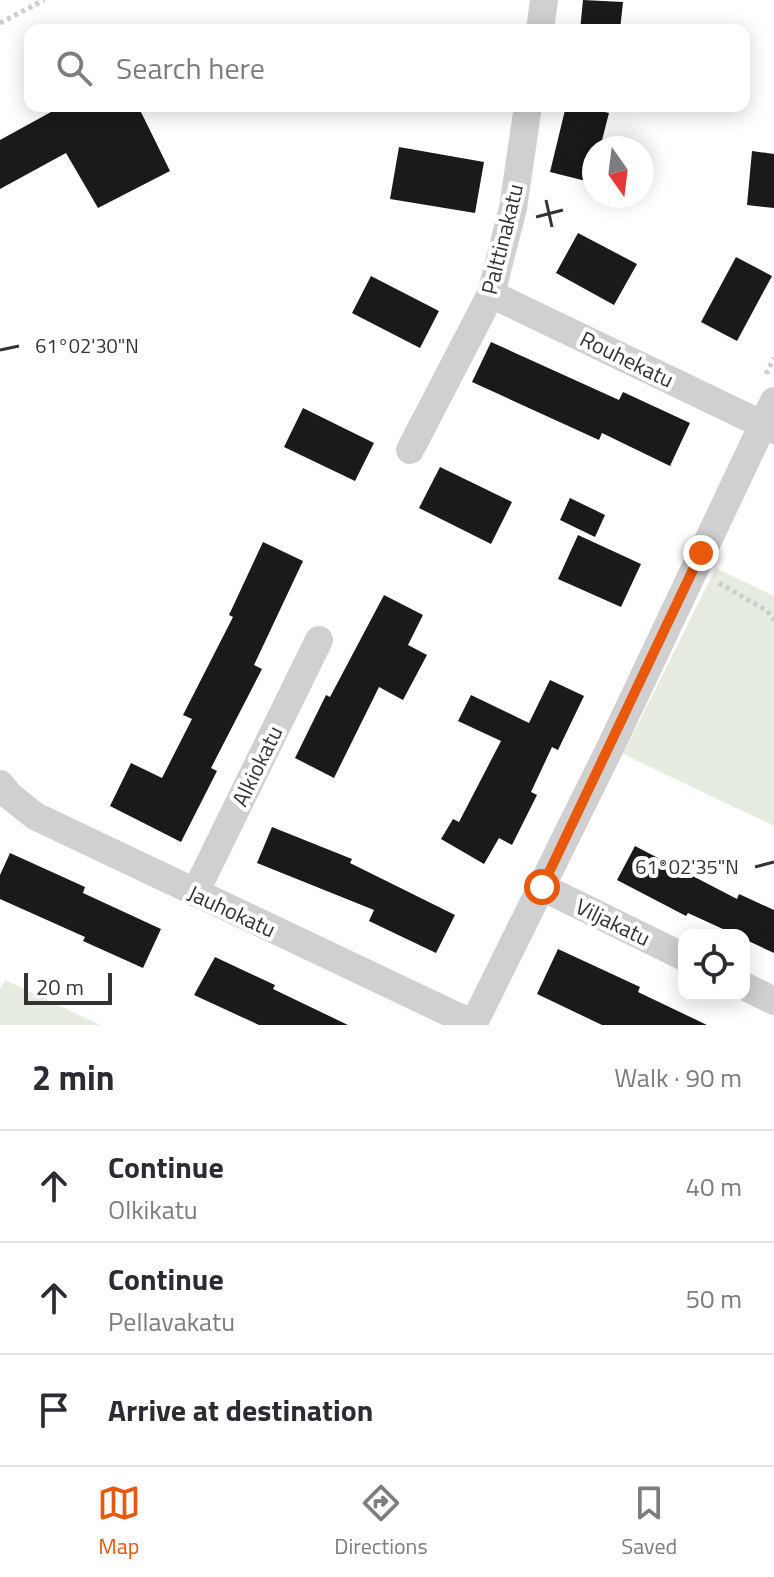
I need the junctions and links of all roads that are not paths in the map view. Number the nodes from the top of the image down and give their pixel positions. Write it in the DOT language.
graph roads {
  1 [pos="544,0"];
  2 [pos="541,24"];
  3 [pos="527,112"];
  4 [pos="491,294"];
  5 [pos="770,419"];
  6 [pos="410,450"];
  7 [pos="319,640"];
  8 [pos="0,784"];
  9 [pos="542,887"];
  10 [pos="195,893"];
  11 [pos="678,954"];
  12 [pos="750,989"];
  13 [pos="774,1001"];
  14 [pos="473,1024"];
  1 -- 2 [label="street"];
  3 -- 4 [label="street, Palttinakatu"];
  4 -- 5 [label="street, Rouhekatu"];
  4 -- 6 [label="street, Palttinakatu"];
  5 -- 9 [label="street"];
  7 -- 10 [label="street, Alkiokatu"];
  8 -- 10 [label="street, Jauhokatu"];
  9 -- 11 [label="street, Viljakatu"];
  9 -- 14 [label="street"];
  10 -- 14 [label="street, Jauhokatu"];
  12 -- 13 [label="street"];
}
